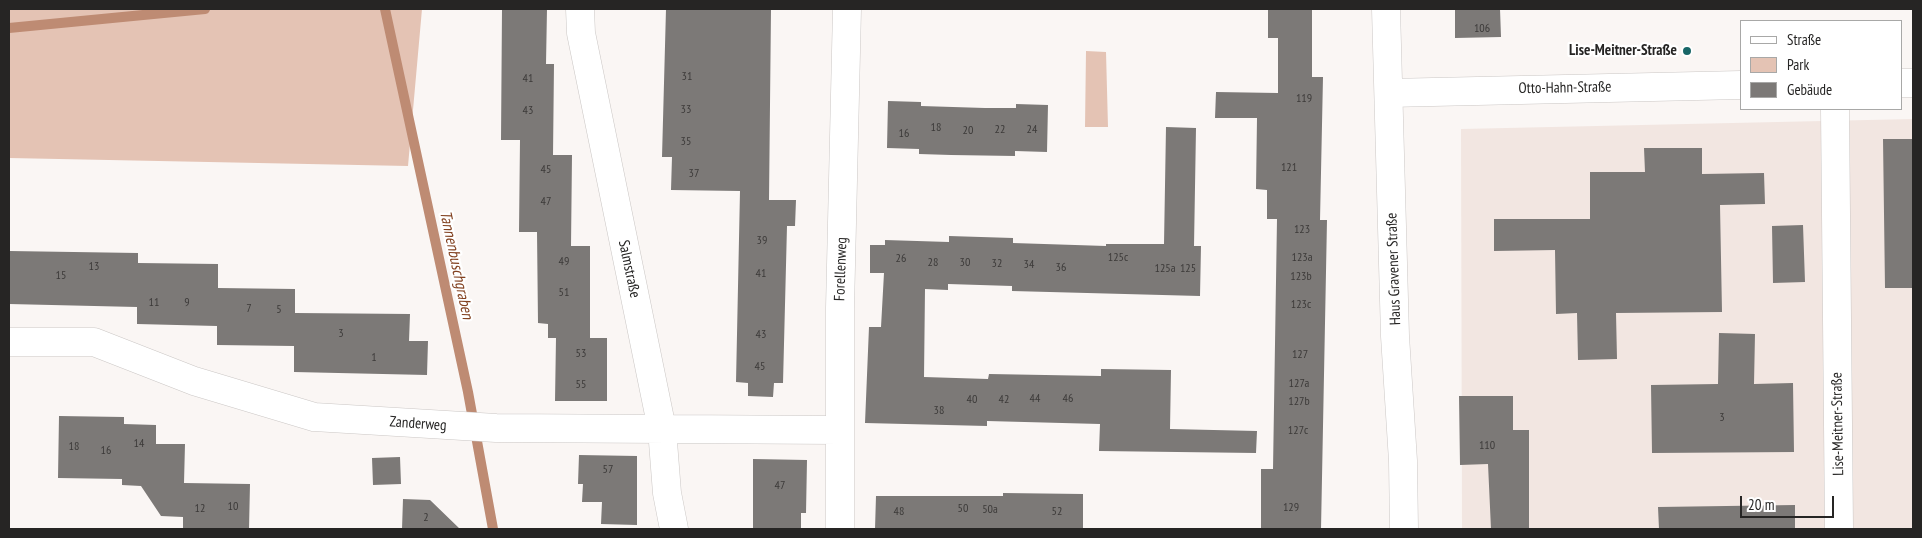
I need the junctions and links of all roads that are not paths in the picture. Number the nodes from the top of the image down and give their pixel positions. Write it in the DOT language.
graph roads {
  1 [pos="580,9"];
  2 [pos="847,9"];
  3 [pos="1386,9"];
  4 [pos="1740,85"];
  5 [pos="1389,93"];
  6 [pos="1835,110"];
  7 [pos="9,342"];
  8 [pos="662,429"];
  9 [pos="839,430"];
  10 [pos="674,529"];
  11 [pos="840,529"];
  12 [pos="1404,529"];
  13 [pos="1838,529"];
  1 -- 8 [label="street, Salmstraße"];
  2 -- 9 [label="street, Forellenweg"];
  3 -- 5 [label="street, Haus Gravener Straße"];
  4 -- 5 [label="street, Otto-Hahn-Straße"];
  5 -- 12 [label="street, Haus Gravener Straße"];
  6 -- 13 [label="street, Lise-Meitner-Straße"];
  7 -- 8 [label="street, Zanderweg"];
  8 -- 9 [label="street, Zanderweg"];
  8 -- 10 [label="street, Salmstraße"];
  9 -- 11 [label="street, Forellenweg"];
}
